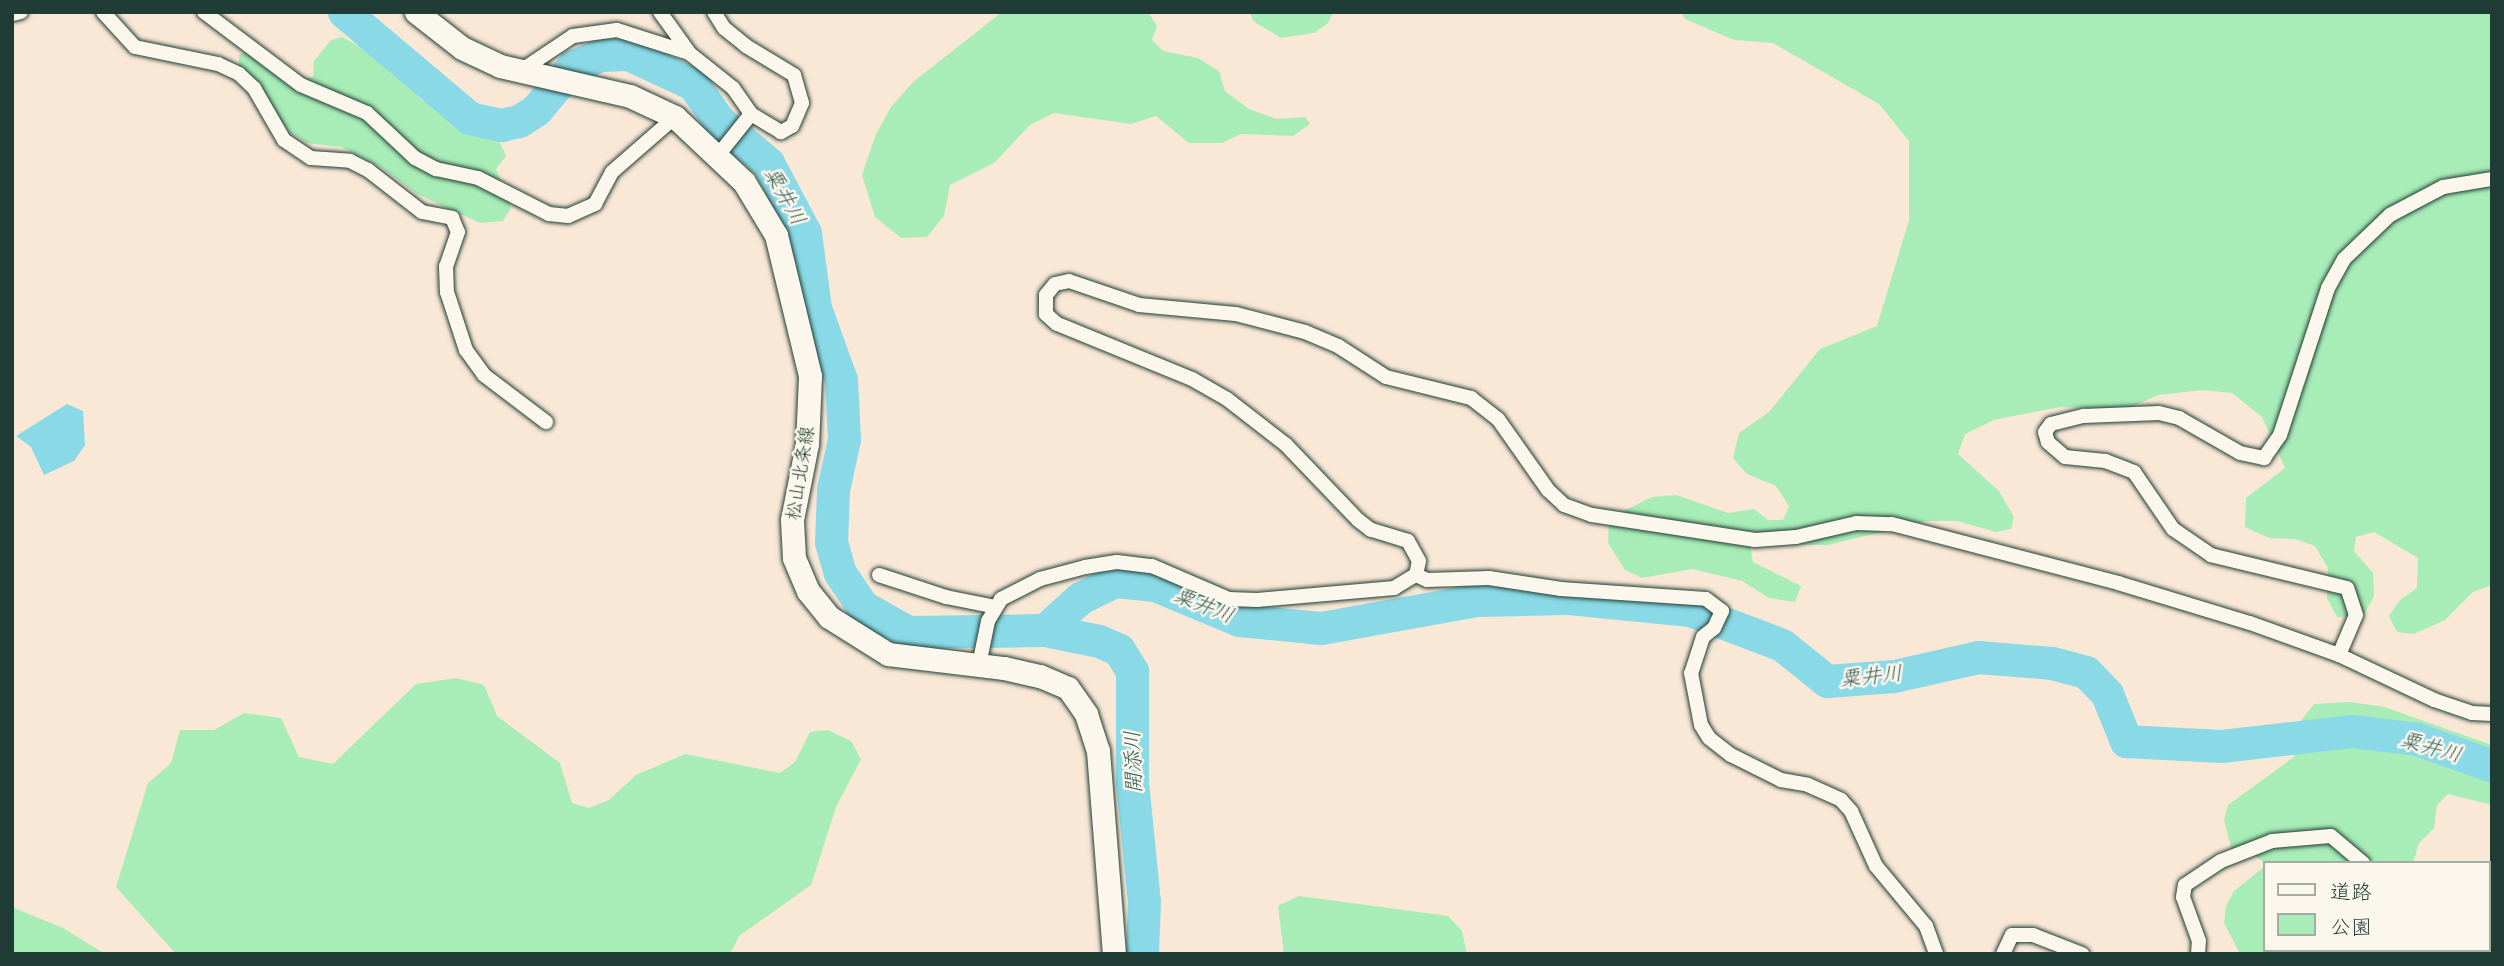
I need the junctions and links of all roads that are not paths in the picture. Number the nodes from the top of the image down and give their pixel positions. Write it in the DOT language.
graph roads {
  1 [pos="21,12"];
  2 [pos="103,12"];
  3 [pos="205,12"];
  4 [pos="416,12"];
  5 [pos="660,12"];
  6 [pos="713,12"];
  7 [pos="12,14"];
  8 [pos="689,52"];
  9 [pos="526,74"];
  10 [pos="749,116"];
  11 [pos="675,117"];
  12 [pos="724,148"];
  13 [pos="2492,179"];
  14 [pos="546,422"];
  15 [pos="879,575"];
  16 [pos="1416,575"];
  17 [pos="996,607"];
  18 [pos="2339,655"];
  19 [pos="981,656"];
  20 [pos="2492,714"];
  21 [pos="2361,861"];
  22 [pos="1114,954"];
  23 [pos="1936,954"];
  24 [pos="2003,954"];
  25 [pos="2082,954"];
  26 [pos="2198,954"];
  1 -- 7 [label="street"];
  2 -- 14 [label="street"];
  3 -- 11 [label="street"];
  4 -- 9 [label="main road, 松山北条線"];
  5 -- 8 [label="street"];
  6 -- 10 [label="street"];
  8 -- 9 [label="street"];
  8 -- 10 [label="street"];
  9 -- 11 [label="main road, 松山北条線"];
  10 -- 12 [label="street"];
  11 -- 12 [label="main road, 松山北条線"];
  12 -- 19 [label="main road, 松山北条線"];
  13 -- 18 [label="street"];
  15 -- 17 [label="street"];
  16 -- 17 [label="street"];
  16 -- 18 [label="street"];
  16 -- 23 [label="street"];
  17 -- 19 [label="street"];
  18 -- 20 [label="street"];
  19 -- 22 [label="main road, 松山北条線"];
  21 -- 26 [label="street"];
  24 -- 25 [label="street"];
}
